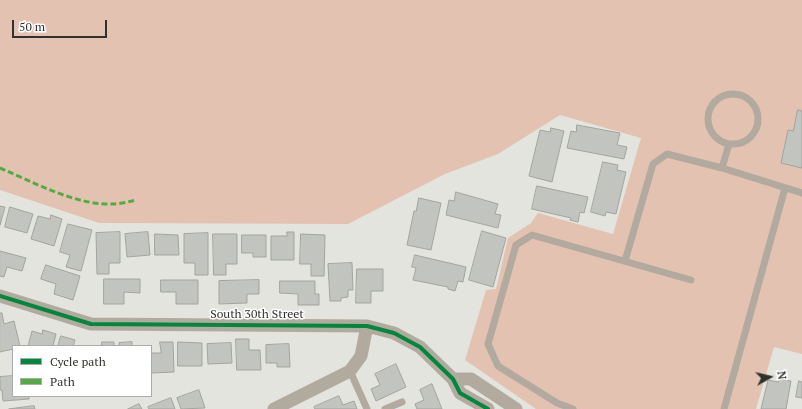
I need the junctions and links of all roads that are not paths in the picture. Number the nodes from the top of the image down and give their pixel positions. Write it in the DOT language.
graph roads {
  1 [pos="729,144"];
  2 [pos="722,168"];
  3 [pos="786,188"];
  4 [pos="802,193"];
  5 [pos="625,261"];
  6 [pos="691,280"];
  7 [pos="0,296"];
  8 [pos="367,326"];
  9 [pos="350,371"];
  10 [pos="453,379"];
  11 [pos="402,402"];
  12 [pos="274,409"];
  13 [pos="367,409"];
  14 [pos="385,409"];
  15 [pos="488,409"];
  16 [pos="516,409"];
  17 [pos="573,409"];
  18 [pos="724,409"];
  1 -- 1 [label="lane"];
  1 -- 2 [label="lane"];
  2 -- 3 [label="lane"];
  2 -- 5 [label="lane"];
  3 -- 4 [label="lane"];
  3 -- 18 [label="lane"];
  5 -- 6 [label="lane"];
  5 -- 17 [label="lane"];
  7 -- 8 [label="street, South 30th Street"];
  8 -- 9 [label="street"];
  8 -- 10 [label="street, South 30th Street"];
  9 -- 12 [label="street"];
  9 -- 13 [label="lane"];
  10 -- 15 [label="street, South 30th Street"];
  10 -- 16 [label="street"];
  11 -- 14 [label="lane"];
}
